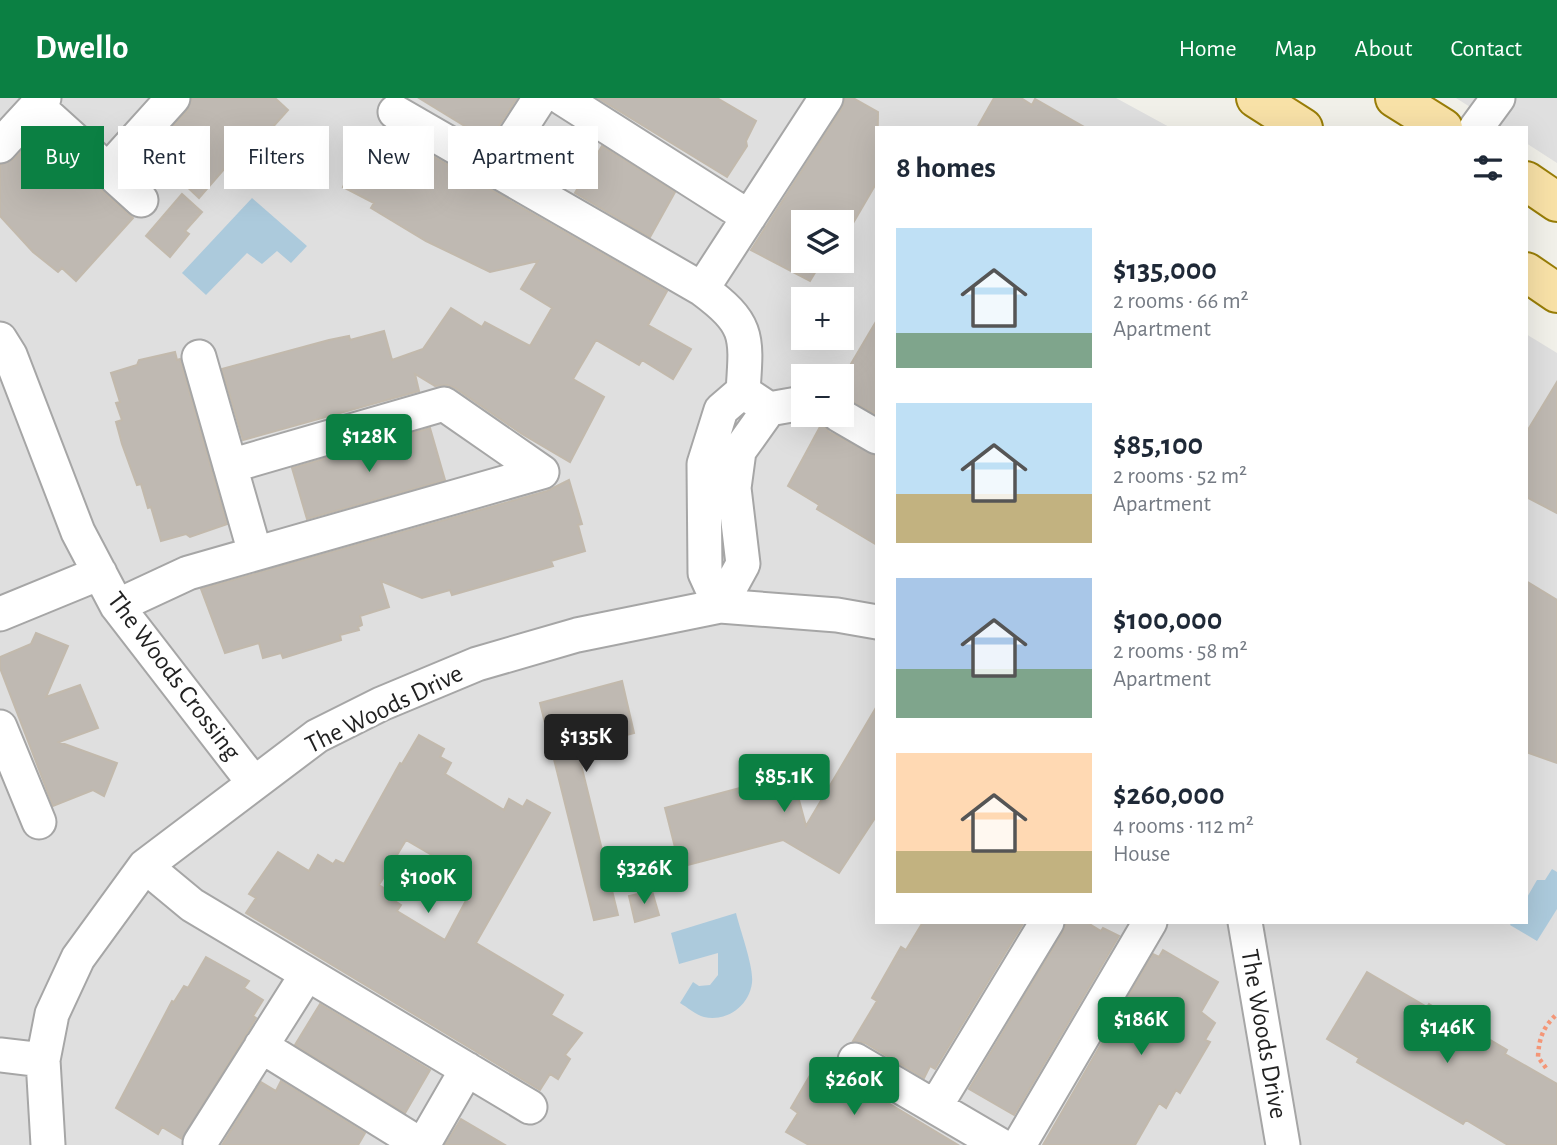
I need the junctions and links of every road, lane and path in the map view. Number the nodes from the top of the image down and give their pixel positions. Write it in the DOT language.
graph roads {
  1 [pos="173,98"];
  2 [pos="540,98"];
  3 [pos="562,98"];
  4 [pos="826,98"];
  5 [pos="1256,98"];
  6 [pos="1395,98"];
  7 [pos="1498,98"];
  8 [pos="40,102"];
  9 [pos="395,111"];
  10 [pos="522,126"];
  11 [pos="1300,126"];
  12 [pos="1440,126"];
  13 [pos="1477,126"];
  14 [pos="448,142"];
  15 [pos="0,146"];
  16 [pos="107,170"];
  17 [pos="1528,182"];
  18 [pos="529,189"];
  19 [pos="141,200"];
  20 [pos="1557,202"];
  21 [pos="749,217"];
  22 [pos="1528,273"];
  23 [pos="702,289"];
  24 [pos="1557,293"];
  25 [pos="0,338"];
  26 [pos="199,356"];
  27 [pos="756,400"];
  28 [pos="791,402"];
  29 [pos="854,424"];
  30 [pos="875,436"];
  31 [pos="230,466"];
  32 [pos="255,553"];
  33 [pos="100,573"];
  34 [pos="117,606"];
  35 [pos="720,606"];
  36 [pos="0,614"];
  37 [pos="875,622"];
  38 [pos="0,727"];
  39 [pos="253,782"];
  40 [pos="39,822"];
  41 [pos="145,866"];
  42 [pos="1046,924"];
  43 [pos="1149,924"];
  44 [pos="1245,924"];
  45 [pos="307,974"];
  46 [pos="1557,1014"];
  47 [pos="261,1045"];
  48 [pos="0,1055"];
  49 [pos="43,1060"];
  50 [pos="855,1060"];
  51 [pos="467,1069"];
  52 [pos="1546,1069"];
  53 [pos="530,1107"];
  54 [pos="935,1107"];
  55 [pos="200,1143"];
  56 [pos="48,1145"];
  57 [pos="422,1145"];
  58 [pos="1000,1145"];
  59 [pos="1019,1145"];
  60 [pos="1283,1145"];
  1 -- 16 [label="lane"];
  2 -- 10 [label="lane"];
  3 -- 21 [label="lane"];
  4 -- 21 [label="lane"];
  5 -- 11 [label="main road"];
  6 -- 12 [label="main road"];
  7 -- 13 [label="lane"];
  8 -- 15 [label="lane"];
  8 -- 16 [label="lane"];
  9 -- 14 [label="lane"];
  16 -- 19 [label="lane"];
  17 -- 20 [label="main road"];
  18 -- 23 [label="lane"];
  21 -- 23 [label="lane"];
  22 -- 24 [label="main road"];
  23 -- 27 [label="lane"];
  25 -- 33 [label="lane, The Woods Crossing"];
  26 -- 31 [label="lane"];
  27 -- 28 [label="lane"];
  27 -- 35 [label="lane"];
  29 -- 30 [label="lane"];
  31 -- 32 [label="lane"];
  31 -- 32 [label="lane"];
  32 -- 34 [label="lane"];
  33 -- 34 [label="lane, The Woods Crossing"];
  33 -- 36 [label="lane"];
  34 -- 39 [label="lane, The Woods Crossing"];
  35 -- 37 [label="lane, The Woods Drive"];
  35 -- 39 [label="lane, The Woods Drive"];
  38 -- 40 [label="lane"];
  39 -- 41 [label="lane, The Woods Drive"];
  41 -- 45 [label="lane"];
  41 -- 49 [label="lane, The Woods Drive"];
  42 -- 54 [label="lane"];
  43 -- 59 [label="lane"];
  44 -- 60 [label="lane, The Woods Drive"];
  45 -- 47 [label="lane"];
  45 -- 51 [label="lane"];
  46 -- 52 [label="path"];
  47 -- 55 [label="lane"];
  47 -- 57 [label="lane"];
  48 -- 49 [label="lane"];
  49 -- 56 [label="lane, The Woods Drive"];
  50 -- 54 [label="lane"];
  51 -- 53 [label="lane"];
  51 -- 57 [label="lane"];
  54 -- 58 [label="lane"];
}
